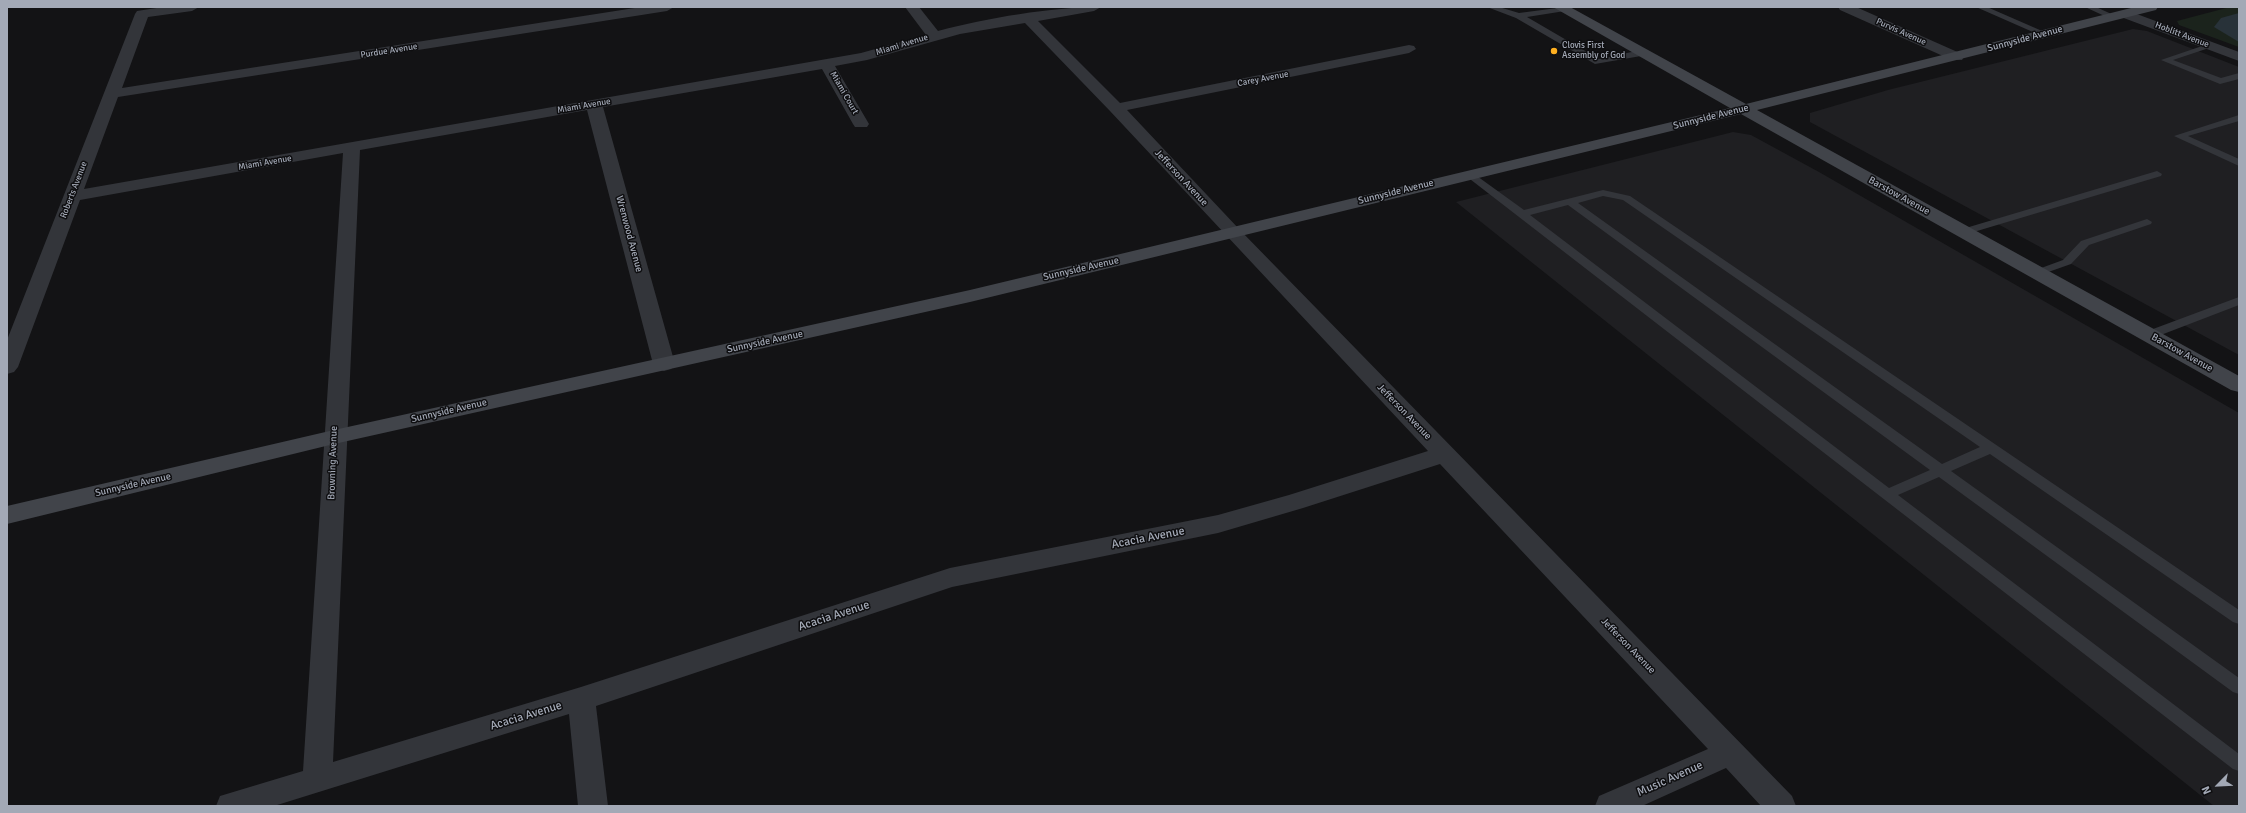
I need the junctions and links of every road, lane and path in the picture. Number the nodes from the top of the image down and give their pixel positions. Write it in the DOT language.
graph roads {
  1 [pos="192,7"];
  2 [pos="667,7"];
  3 [pos="912,7"];
  4 [pos="1094,7"];
  5 [pos="1491,7"];
  6 [pos="1846,7"];
  7 [pos="1980,7"];
  8 [pos="2089,7"];
  9 [pos="2151,7"];
  10 [pos="1561,8"];
  11 [pos="2120,15"];
  12 [pos="1519,16"];
  13 [pos="1028,18"];
  14 [pos="2045,34"];
  15 [pos="934,35"];
  16 [pos="2211,46"];
  17 [pos="1409,49"];
  18 [pos="1641,53"];
  19 [pos="1957,57"];
  20 [pos="2239,57"];
  21 [pos="826,63"];
  22 [pos="2239,76"];
  23 [pos="110,94"];
  24 [pos="594,105"];
  25 [pos="1116,108"];
  26 [pos="1744,109"];
  27 [pos="2239,118"];
  28 [pos="861,124"];
  29 [pos="352,148"];
  30 [pos="2239,163"];
  31 [pos="1470,174"];
  32 [pos="2156,174"];
  33 [pos="72,196"];
  34 [pos="1569,201"];
  35 [pos="1522,214"];
  36 [pos="2147,222"];
  37 [pos="1963,232"];
  38 [pos="1233,233"];
  39 [pos="2037,273"];
  40 [pos="2239,301"];
  41 [pos="2149,335"];
  42 [pos="664,364"];
  43 [pos="7,367"];
  44 [pos="2239,385"];
  45 [pos="334,437"];
  46 [pos="1991,448"];
  47 [pos="1444,454"];
  48 [pos="1941,471"];
  49 [pos="1887,494"];
  50 [pos="7,515"];
  51 [pos="2239,618"];
  52 [pos="2239,686"];
  53 [pos="580,699"];
  54 [pos="1730,753"];
  55 [pos="2239,764"];
  56 [pos="317,779"];
  57 [pos="231,806"];
  58 [pos="593,806"];
  59 [pos="1610,806"];
  60 [pos="1781,806"];
  1 -- 23 [label="street, Roberts Avenue"];
  2 -- 23 [label="street, Purdue Avenue"];
  3 -- 15 [label="street"];
  4 -- 13 [label="street, Miami Avenue"];
  5 -- 12 [label="lane"];
  6 -- 19 [label="street, Purvis Avenue"];
  7 -- 14 [label="lane"];
  8 -- 11 [label="lane"];
  9 -- 11 [label="main road, Sunnyside Avenue"];
  10 -- 12 [label="lane"];
  10 -- 18 [label="main road, Barstow Avenue"];
  11 -- 14 [label="main road, Sunnyside Avenue"];
  11 -- 16 [label="street, Hoblitt Avenue"];
  12 -- 18 [label="lane"];
  13 -- 15 [label="street, Miami Avenue"];
  13 -- 25 [label="street, Jefferson Avenue"];
  14 -- 19 [label="main road, Sunnyside Avenue"];
  15 -- 21 [label="street, Miami Avenue"];
  16 -- 20 [label="street, Hoblitt Avenue"];
  16 -- 22 [label="lane"];
  17 -- 25 [label="street, Carey Avenue"];
  18 -- 26 [label="main road, Barstow Avenue"];
  19 -- 26 [label="main road, Sunnyside Avenue"];
  21 -- 24 [label="street, Miami Avenue"];
  21 -- 28 [label="street, Miami Court"];
  23 -- 33 [label="street, Roberts Avenue"];
  24 -- 29 [label="street, Miami Avenue"];
  24 -- 42 [label="street, Wrenwood Avenue"];
  25 -- 38 [label="street, Jefferson Avenue"];
  26 -- 31 [label="main road, Sunnyside Avenue"];
  26 -- 37 [label="main road, Barstow Avenue"];
  27 -- 30 [label="lane"];
  29 -- 33 [label="street, Miami Avenue"];
  29 -- 45 [label="street, Browning Avenue"];
  31 -- 35 [label="lane"];
  31 -- 38 [label="main road, Sunnyside Avenue"];
  32 -- 37 [label="lane"];
  33 -- 43 [label="street, Roberts Avenue"];
  34 -- 35 [label="lane"];
  34 -- 46 [label="lane"];
  34 -- 48 [label="lane"];
  35 -- 49 [label="lane"];
  36 -- 39 [label="lane"];
  37 -- 39 [label="main road, Barstow Avenue"];
  38 -- 42 [label="main road, Sunnyside Avenue"];
  38 -- 47 [label="street, Jefferson Avenue"];
  39 -- 41 [label="main road, Barstow Avenue"];
  40 -- 41 [label="lane"];
  41 -- 44 [label="main road, Barstow Avenue"];
  42 -- 45 [label="main road, Sunnyside Avenue"];
  45 -- 50 [label="main road, Sunnyside Avenue"];
  45 -- 56 [label="street, Browning Avenue"];
  46 -- 48 [label="lane"];
  46 -- 51 [label="lane"];
  47 -- 53 [label="street, Acacia Avenue"];
  47 -- 54 [label="street, Jefferson Avenue"];
  48 -- 49 [label="lane"];
  48 -- 52 [label="lane"];
  49 -- 55 [label="lane"];
  53 -- 56 [label="street, Acacia Avenue"];
  53 -- 58 [label="street"];
  54 -- 59 [label="street, Music Avenue"];
  54 -- 60 [label="street, Jefferson Avenue"];
  56 -- 57 [label="street, Acacia Avenue"];
}
